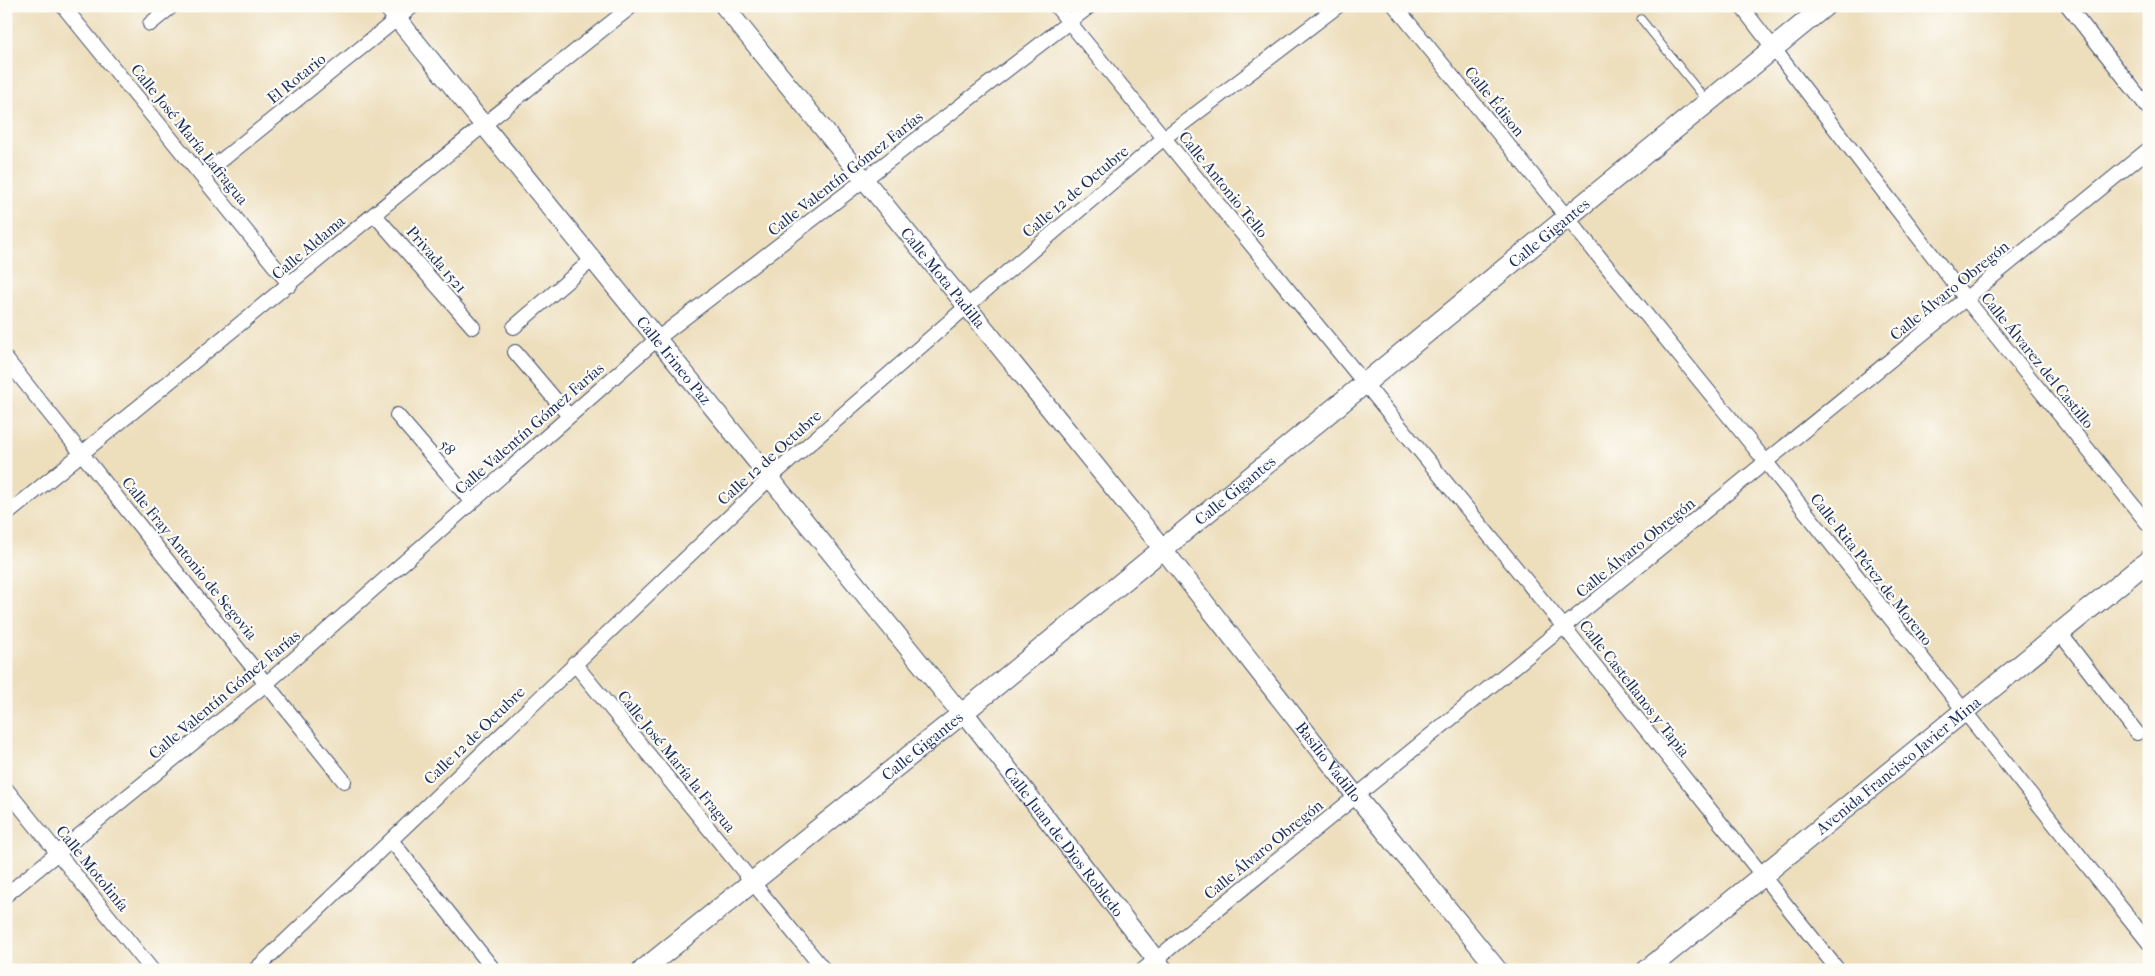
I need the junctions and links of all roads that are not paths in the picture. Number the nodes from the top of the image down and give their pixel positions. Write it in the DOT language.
graph roads {
  1 [pos="63,6"];
  2 [pos="172,6"];
  3 [pos="412,6"];
  4 [pos="632,6"];
  5 [pos="724,6"];
  6 [pos="1056,6"];
  7 [pos="1090,6"];
  8 [pos="1338,6"];
  9 [pos="1395,6"];
  10 [pos="1741,6"];
  11 [pos="1825,6"];
  12 [pos="2068,6"];
  13 [pos="392,12"];
  14 [pos="1641,19"];
  15 [pos="1069,22"];
  16 [pos="150,24"];
  17 [pos="1775,48"];
  18 [pos="1709,103"];
  19 [pos="2149,109"];
  20 [pos="483,124"];
  21 [pos="1164,138"];
  22 [pos="2149,149"];
  23 [pos="202,176"];
  24 [pos="864,180"];
  25 [pos="374,214"];
  26 [pos="1567,218"];
  27 [pos="592,259"];
  28 [pos="290,284"];
  29 [pos="1966,299"];
  30 [pos="966,306"];
  31 [pos="473,327"];
  32 [pos="514,327"];
  33 [pos="657,339"];
  34 [pos="515,352"];
  35 [pos="6,359"];
  36 [pos="1365,384"];
  37 [pos="397,415"];
  38 [pos="568,416"];
  39 [pos="83,453"];
  40 [pos="1766,462"];
  41 [pos="770,478"];
  42 [pos="471,501"];
  43 [pos="6,515"];
  44 [pos="2149,526"];
  45 [pos="1163,550"];
  46 [pos="2149,560"];
  47 [pos="1564,628"];
  48 [pos="2060,633"];
  49 [pos="574,663"];
  50 [pos="267,683"];
  51 [pos="964,712"];
  52 [pos="1963,712"];
  53 [pos="2137,733"];
  54 [pos="344,781"];
  55 [pos="6,789"];
  56 [pos="1356,796"];
  57 [pos="391,840"];
  58 [pos="58,852"];
  59 [pos="1762,876"];
  60 [pos="753,880"];
  61 [pos="6,895"];
  62 [pos="2149,943"];
  63 [pos="1154,966"];
  64 [pos="152,970"];
  65 [pos="255,970"];
  66 [pos="494,970"];
  67 [pos="643,970"];
  68 [pos="824,970"];
  69 [pos="1498,970"];
  70 [pos="1647,970"];
  71 [pos="1838,970"];
  1 -- 23 [label="street, Calle José María Lafragua"];
  2 -- 16 [label="street"];
  3 -- 13 [label="street, El Rotario"];
  4 -- 20 [label="street, Calle Aldama"];
  5 -- 24 [label="street, Calle Mota Padilla"];
  6 -- 15 [label="street, Calle Antonio Tello"];
  7 -- 15 [label="street, Calle Valentín Gómez Farías"];
  8 -- 21 [label="street, Calle 12 de Octubre"];
  9 -- 26 [label="street, Calle Édison"];
  10 -- 17 [label="street, Calle Álvarez del Castillo"];
  11 -- 17 [label="main road, Calle Gigantes"];
  12 -- 19 [label="street"];
  13 -- 20 [label="street, Calle Irineo Paz"];
  13 -- 23 [label="street, El Rotario"];
  14 -- 18 [label="lane"];
  15 -- 21 [label="street, Calle Antonio Tello"];
  15 -- 24 [label="street, Calle Valentín Gómez Farías"];
  17 -- 18 [label="main road, Calle Gigantes"];
  17 -- 29 [label="street, Calle Álvarez del Castillo"];
  18 -- 26 [label="main road, Calle Gigantes"];
  20 -- 25 [label="street, Calle Aldama"];
  20 -- 27 [label="street, Calle Irineo Paz"];
  21 -- 30 [label="street, Calle 12 de Octubre"];
  21 -- 36 [label="street, Calle Antonio Tello"];
  22 -- 29 [label="street, Calle Álvaro Obregón"];
  23 -- 28 [label="street, Calle José María Lafragua"];
  24 -- 30 [label="street, Calle Mota Padilla"];
  24 -- 33 [label="street, Calle Valentín Gómez Farías"];
  25 -- 28 [label="street, Calle Aldama"];
  25 -- 31 [label="street, Privada 1521"];
  26 -- 36 [label="main road, Calle Gigantes"];
  26 -- 40 [label="street, Calle Rita Pérez de Moreno"];
  27 -- 32 [label="street"];
  27 -- 33 [label="street, Calle Irineo Paz"];
  28 -- 39 [label="street, Calle Aldama"];
  29 -- 40 [label="street, Calle Álvaro Obregón"];
  29 -- 44 [label="street, Calle Álvarez del Castillo"];
  30 -- 41 [label="street, Calle 12 de Octubre"];
  30 -- 45 [label="street, Calle Mota Padilla"];
  33 -- 38 [label="street, Calle Valentín Gómez Farías"];
  33 -- 41 [label="street, Calle Irineo Paz"];
  34 -- 38 [label="street"];
  35 -- 39 [label="street, Calle Fray Antonio de Segovia"];
  36 -- 45 [label="main road, Calle Gigantes"];
  36 -- 47 [label="street, Calle Castellanos y Tapia"];
  37 -- 42 [label="street, 58"];
  38 -- 42 [label="street, Calle Valentín Gómez Farías"];
  39 -- 43 [label="street, Calle Aldama"];
  39 -- 50 [label="street, Calle Fray Antonio de Segovia"];
  40 -- 47 [label="street, Calle Álvaro Obregón"];
  40 -- 52 [label="street, Calle Rita Pérez de Moreno"];
  41 -- 49 [label="street, Calle 12 de Octubre"];
  41 -- 51 [label="street, Calle Irineo Paz"];
  42 -- 50 [label="street, Calle Valentín Gómez Farías"];
  45 -- 51 [label="main road, Calle Gigantes"];
  45 -- 56 [label="street, Basilio Vadillo"];
  46 -- 48 [label="main road, Avenida Francisco Javier Mina"];
  47 -- 56 [label="street, Calle Álvaro Obregón"];
  47 -- 59 [label="street, Calle Castellanos y Tapia"];
  48 -- 52 [label="main road, Avenida Francisco Javier Mina"];
  48 -- 53 [label="street"];
  49 -- 57 [label="street, Calle 12 de Octubre"];
  49 -- 60 [label="street, Calle José María la Fragua"];
  50 -- 54 [label="street, Calle Fray Antonio de Segovia"];
  50 -- 58 [label="street, Calle Valentín Gómez Farías"];
  51 -- 60 [label="main road, Calle Gigantes"];
  51 -- 63 [label="street, Calle Juan de Dios Robledo"];
  52 -- 59 [label="main road, Avenida Francisco Javier Mina"];
  52 -- 62 [label="street, Calle Rita Pérez de Moreno"];
  55 -- 58 [label="street, Calle Motolinía"];
  56 -- 63 [label="street, Calle Álvaro Obregón"];
  56 -- 69 [label="street, Basilio Vadillo"];
  57 -- 65 [label="street, Calle 12 de Octubre"];
  57 -- 66 [label="street"];
  58 -- 61 [label="street, Calle Valentín Gómez Farías"];
  58 -- 64 [label="street, Calle Motolinía"];
  59 -- 70 [label="main road, Avenida Francisco Javier Mina"];
  59 -- 71 [label="street, Calle Castellanos y Tapia"];
  60 -- 67 [label="main road, Calle Gigantes"];
  60 -- 68 [label="street, Calle José María la Fragua"];
}
